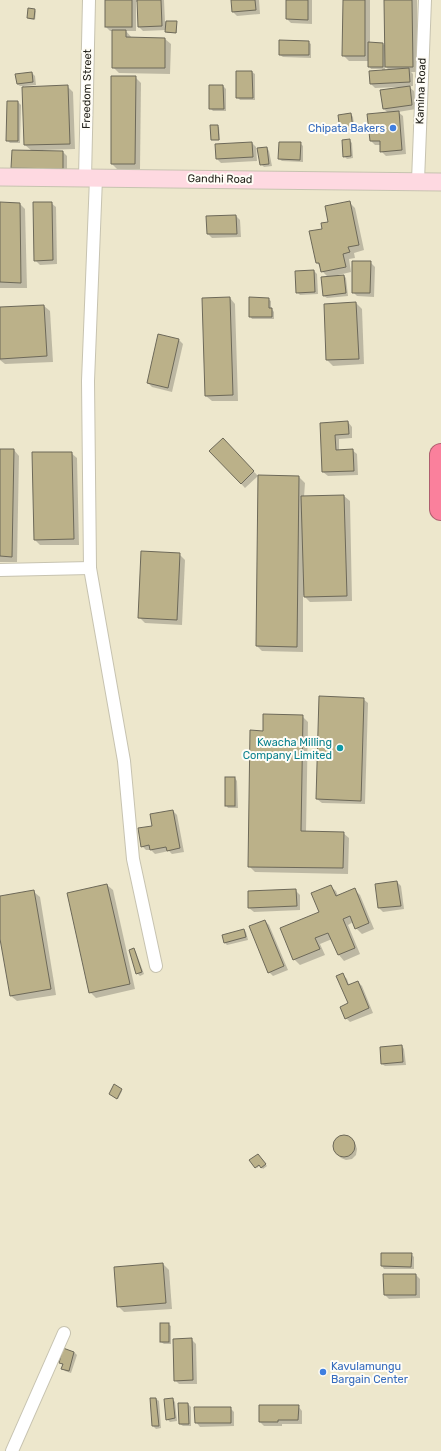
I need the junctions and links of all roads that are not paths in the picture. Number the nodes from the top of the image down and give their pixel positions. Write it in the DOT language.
graph roads {
  1 [pos="89,0"];
  2 [pos="425,0"];
  3 [pos="0,177"];
  4 [pos="91,178"];
  5 [pos="418,182"];
  6 [pos="441,182"];
  7 [pos="441,455"];
  8 [pos="441,474"];
  9 [pos="441,509"];
  10 [pos="90,568"];
  11 [pos="0,570"];
  12 [pos="156,966"];
  13 [pos="64,1333"];
  14 [pos="12,1451"];
  1 -- 4 [label="street, Freedom Street"];
  2 -- 5 [label="street, Kamina Road"];
  3 -- 4 [label="street, Gandhi Road"];
  4 -- 5 [label="street, Gandhi Road"];
  4 -- 10 [label="street, Freedom Street"];
  5 -- 6 [label="street, Gandhi Road"];
  7 -- 8 [label="highway"];
  8 -- 9 [label="highway"];
  10 -- 11 [label="street"];
  10 -- 12 [label="street, Freedom Street"];
  13 -- 14 [label="street"];
}
